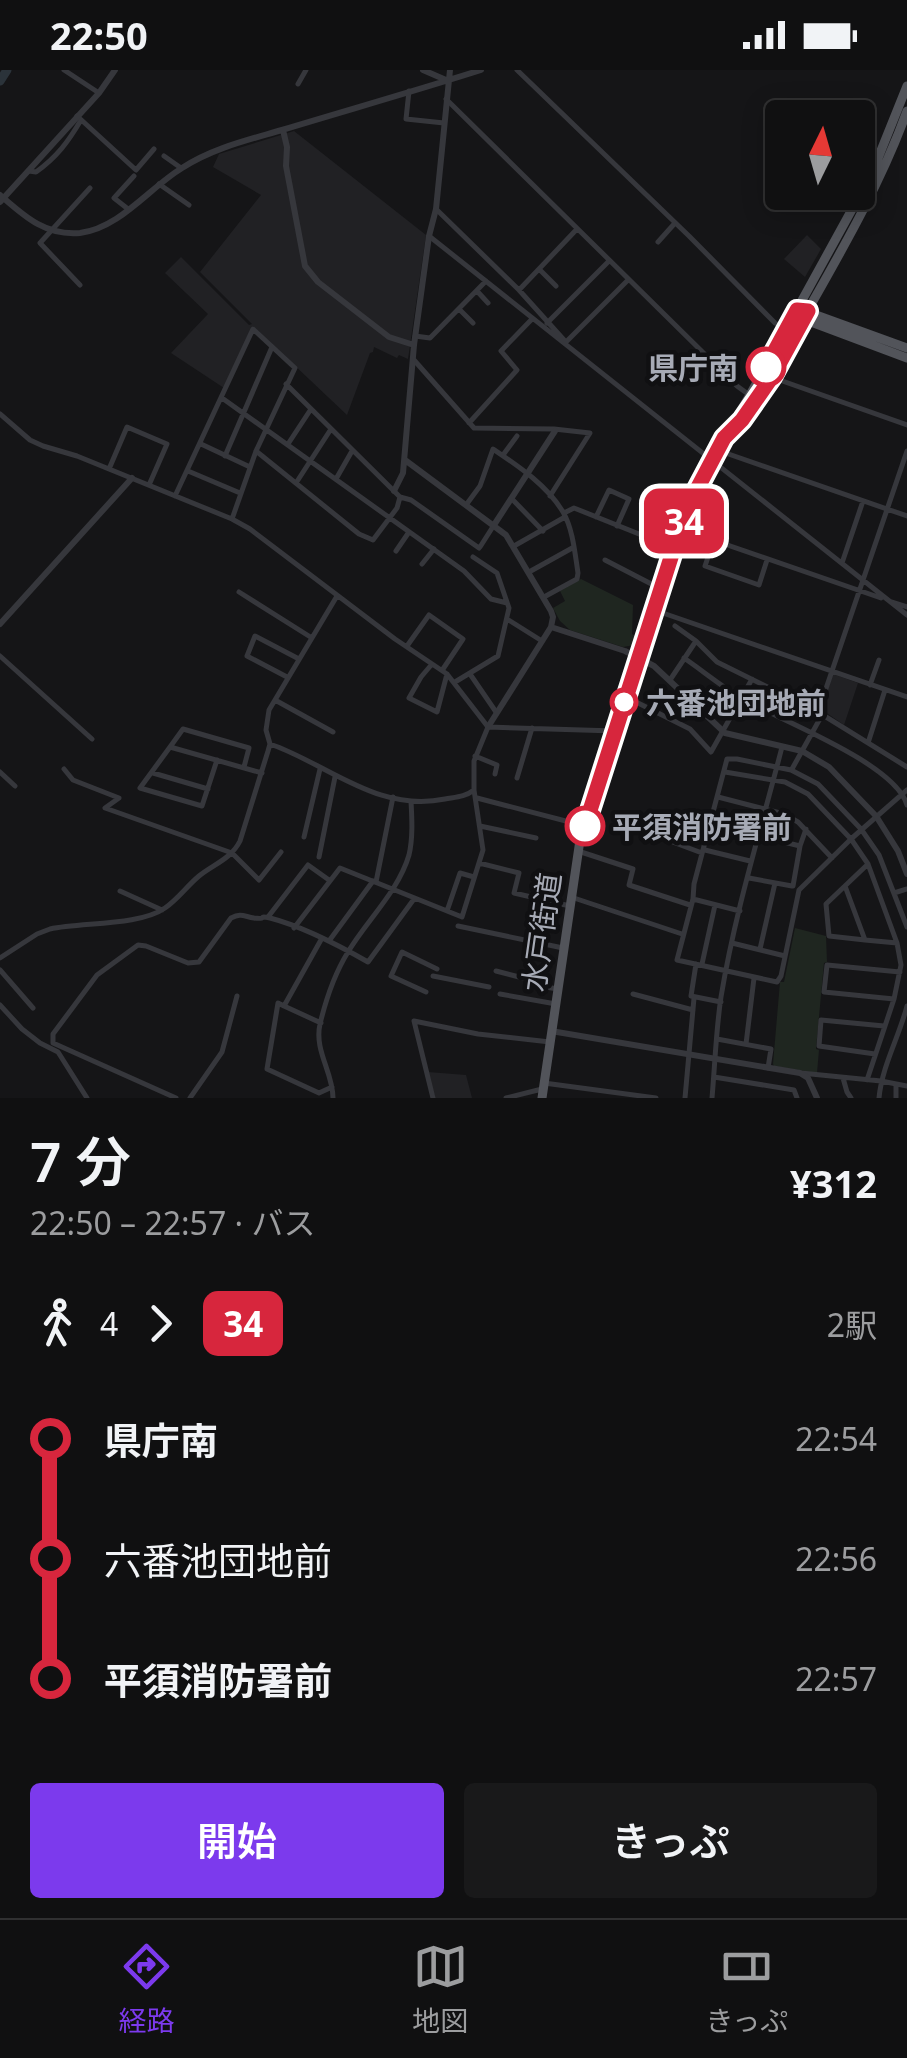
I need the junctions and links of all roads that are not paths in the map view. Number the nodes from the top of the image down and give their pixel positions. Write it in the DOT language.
graph roads {
  1 [pos="64,70"];
  2 [pos="116,70"];
  3 [pos="306,70"];
  4 [pos="423,70"];
  5 [pos="450,70"];
  6 [pos="480,70"];
  7 [pos="517,70"];
  8 [pos="447,81"];
  9 [pos="298,84"];
  10 [pos="907,86"];
  11 [pos="408,91"];
  12 [pos="99,92"];
  13 [pos="446,99"];
  14 [pos="907,110"];
  15 [pos="79,118"];
  16 [pos="444,123"];
  17 [pos="283,130"];
  18 [pos="50,147"];
  19 [pos="154,149"];
  20 [pos="59,154"];
  21 [pos="164,156"];
  22 [pos="182,168"];
  23 [pos="28,171"];
  24 [pos="875,173"];
  25 [pos="134,176"];
  26 [pos="875,176"];
  27 [pos="159,184"];
  28 [pos="90,188"];
  29 [pos="1,198"];
  30 [pos="189,205"];
  31 [pos="128,209"];
  32 [pos="436,210"];
  33 [pos="857,210"];
  34 [pos="676,223"];
  35 [pos="578,229"];
  36 [pos="53,231"];
  37 [pos="429,236"];
  38 [pos="658,242"];
  39 [pos="609,262"];
  40 [pos="539,269"];
  41 [pos="628,280"];
  42 [pos="486,281"];
  43 [pos="80,284"];
  44 [pos="556,286"];
  45 [pos="518,290"];
  46 [pos="476,291"];
  47 [pos="488,303"];
  48 [pos="459,309"];
  49 [pos="803,313"];
  50 [pos="532,319"];
  51 [pos="473,323"];
  52 [pos="546,324"];
  53 [pos="786,330"];
  54 [pos="415,336"];
  55 [pos="566,342"];
  56 [pos="414,345"];
  57 [pos="272,347"];
  58 [pos="907,348"];
  59 [pos="413,358"];
  60 [pos="907,358"];
  61 [pos="772,377"];
  62 [pos="286,384"];
  63 [pos="750,395"];
  64 [pos="222,398"];
  65 [pos="311,409"];
  66 [pos="243,413"];
  67 [pos="0,414"];
  68 [pos="470,424"];
  69 [pos="907,425"];
  70 [pos="266,429"];
  71 [pos="331,429"];
  72 [pos="555,431"];
  73 [pos="517,436"];
  74 [pos="724,438"];
  75 [pos="201,444"];
  76 [pos="287,445"];
  77 [pos="717,450"];
  78 [pos="256,451"];
  79 [pos="907,451"];
  80 [pos="352,452"];
  81 [pos="225,456"];
  82 [pos="503,456"];
  83 [pos="404,459"];
  84 [pos="711,460"];
  85 [pos="310,462"];
  86 [pos="250,467"];
  87 [pos="109,469"];
  88 [pos="188,471"];
  89 [pos="528,473"];
  90 [pos="132,478"];
  91 [pos="335,480"];
  92 [pos="296,482"];
  93 [pos="149,485"];
  94 [pos="241,494"];
  95 [pos="398,494"];
  96 [pos="175,496"];
  97 [pos="550,496"];
  98 [pos="512,499"];
  99 [pos="863,501"];
  100 [pos="466,505"];
  101 [pos="887,509"];
  102 [pos="724,510"];
  103 [pos="564,515"];
  104 [pos="907,516"];
  105 [pos="596,517"];
  106 [pos="389,518"];
  107 [pos="232,519"];
  108 [pos="494,525"];
  109 [pos="617,526"];
  110 [pos="681,529"];
  111 [pos="543,530"];
  112 [pos="409,532"];
  113 [pos="713,540"];
  114 [pos="514,546"];
  115 [pos="574,546"];
  116 [pos="479,548"];
  117 [pos="674,548"];
  118 [pos="434,549"];
  119 [pos="396,552"];
  120 [pos="474,557"];
  121 [pos="768,559"];
  122 [pos="604,560"];
  123 [pos="842,563"];
  124 [pos="422,564"];
  125 [pos="464,571"];
  126 [pos="529,572"];
  127 [pos="863,580"];
  128 [pos="661,590"];
  129 [pos="860,590"];
  130 [pos="239,592"];
  131 [pos="338,595"];
  132 [pos="544,597"];
  133 [pos="888,600"];
  134 [pos="508,603"];
  135 [pos="907,607"];
  136 [pos="654,610"];
  137 [pos="907,615"];
  138 [pos="507,620"];
  139 [pos="0,624"];
  140 [pos="675,626"];
  141 [pos="551,628"];
  142 [pos="312,638"];
  143 [pos="542,640"];
  144 [pos="696,641"];
  145 [pos="407,646"];
  146 [pos="0,656"];
  147 [pos="684,658"];
  148 [pos="299,659"];
  149 [pos="638,659"];
  150 [pos="879,660"];
  151 [pos="432,664"];
  152 [pos="445,672"];
  153 [pos="831,672"];
  154 [pos="470,674"];
  155 [pos="288,678"];
  156 [pos="752,679"];
  157 [pos="670,680"];
  158 [pos="454,682"];
  159 [pos="870,685"];
  160 [pos="885,690"];
  161 [pos="626,697"];
  162 [pos="742,698"];
  163 [pos="907,698"];
  164 [pos="275,700"];
  165 [pos="496,712"];
  166 [pos="820,713"];
  167 [pos="488,727"];
  168 [pos="532,728"];
  169 [pos="615,731"];
  170 [pos="722,731"];
  171 [pos="333,732"];
  172 [pos="813,732"];
  173 [pos="92,738"];
  174 [pos="868,742"];
  175 [pos="270,744"];
  176 [pos="170,747"];
  177 [pos="782,747"];
  178 [pos="802,751"];
  179 [pos="475,756"];
  180 [pos="217,760"];
  181 [pos="777,766"];
  182 [pos="244,767"];
  183 [pos="907,767"];
  184 [pos="64,769"];
  185 [pos="320,769"];
  186 [pos="791,770"];
  187 [pos="0,772"];
  188 [pos="725,772"];
  189 [pos="152,773"];
  190 [pos="262,773"];
  191 [pos="494,774"];
  192 [pos="336,777"];
  193 [pos="517,778"];
  194 [pos="773,780"];
  195 [pos="15,786"];
  196 [pos="208,789"];
  197 [pos="905,792"];
  198 [pos="475,794"];
  199 [pos="393,797"];
  200 [pos="718,798"];
  201 [pos="411,801"];
  202 [pos="907,805"];
  203 [pos="765,808"];
  204 [pos="876,816"];
  205 [pos="711,824"];
  206 [pos="480,826"];
  207 [pos="585,826"];
  208 [pos="806,829"];
  209 [pos="861,830"];
  210 [pos="654,835"];
  211 [pos="758,835"];
  212 [pos="304,837"];
  213 [pos="536,838"];
  214 [pos="851,839"];
  215 [pos="800,846"];
  216 [pos="704,851"];
  217 [pos="281,852"];
  218 [pos="578,852"];
  219 [pos="232,853"];
  220 [pos="319,857"];
  221 [pos="832,858"];
  222 [pos="752,862"];
  223 [pos="479,863"];
  224 [pos="868,864"];
  225 [pos="907,874"];
  226 [pos="474,877"];
  227 [pos="748,877"];
  228 [pos="329,880"];
  229 [pos="374,882"];
  230 [pos="775,883"];
  231 [pos="845,886"];
  232 [pos="796,888"];
  233 [pos="907,889"];
  234 [pos="393,890"];
  235 [pos="120,891"];
  236 [pos="894,893"];
  237 [pos="414,899"];
  238 [pos="570,902"];
  239 [pos="692,902"];
  240 [pos="715,905"];
  241 [pos="162,910"];
  242 [pos="447,911"];
  243 [pos="740,911"];
  244 [pos="268,918"];
  245 [pos="458,926"];
  246 [pos="907,927"];
  247 [pos="294,928"];
  248 [pos="683,934"];
  249 [pos="325,940"];
  250 [pos="865,940"];
  251 [pos="732,943"];
  252 [pos="896,943"];
  253 [pos="564,949"];
  254 [pos="760,950"];
  255 [pos="348,951"];
  256 [pos="785,956"];
  257 [pos="0,958"];
  258 [pos="699,964"];
  259 [pos="902,967"];
  260 [pos="437,969"];
  261 [pos="0,970"];
  262 [pos="726,970"];
  263 [pos="496,972"];
  264 [pos="433,976"];
  265 [pos="754,978"];
  266 [pos="488,987"];
  267 [pos="558,990"];
  268 [pos="426,992"];
  269 [pos="500,994"];
  270 [pos="633,994"];
  271 [pos="237,996"];
  272 [pos="694,998"];
  273 [pos="894,1000"];
  274 [pos="720,1002"];
  275 [pos="556,1004"];
  276 [pos="0,1005"];
  277 [pos="284,1006"];
  278 [pos="907,1006"];
  279 [pos="33,1008"];
  280 [pos="692,1010"];
  281 [pos="320,1023"];
  282 [pos="884,1026"];
  283 [pos="552,1031"];
  284 [pos="903,1032"];
  285 [pos="717,1039"];
  286 [pos="550,1042"];
  287 [pos="746,1044"];
  288 [pos="59,1049"];
  289 [pos="689,1054"];
  290 [pos="875,1054"];
  291 [pos="715,1059"];
  292 [pos="768,1068"];
  293 [pos="800,1072"];
  294 [pos="714,1077"];
  295 [pos="843,1078"];
  296 [pos="866,1080"];
  297 [pos="880,1081"];
  298 [pos="896,1084"];
  299 [pos="907,1086"];
  300 [pos="332,1087"];
  301 [pos="543,1090"];
  302 [pos="87,1098"];
  303 [pos="176,1098"];
  304 [pos="190,1098"];
  305 [pos="333,1098"];
  306 [pos="433,1098"];
  307 [pos="506,1098"];
  308 [pos="656,1098"];
  309 [pos="687,1098"];
  310 [pos="712,1098"];
  311 [pos="797,1098"];
  312 [pos="817,1098"];
  313 [pos="851,1098"];
  314 [pos="879,1098"];
  315 [pos="896,1098"];
  1 -- 12 [label="street"];
  2 -- 12 [label="street"];
  3 -- 9 [label="street"];
  4 -- 8 [label="street"];
  5 -- 8 [label="street"];
  6 -- 8 [label="street"];
  7 -- 34 [label="street"];
  8 -- 11 [label="street"];
  8 -- 13 [label="street"];
  10 -- 24 [label="main road, 水戸街道"];
  11 -- 16 [label="street"];
  11 -- 17 [label="street"];
  12 -- 15 [label="street"];
  13 -- 16 [label="street"];
  13 -- 35 [label="street"];
  14 -- 26 [label="main road, 水戸街道"];
  15 -- 18 [label="street"];
  15 -- 19 [label="street"];
  15 -- 20 [label="street"];
  16 -- 32 [label="street"];
  17 -- 22 [label="street"];
  17 -- 56 [label="street"];
  18 -- 20 [label="street"];
  18 -- 23 [label="street"];
  20 -- 23 [label="street"];
  21 -- 22 [label="street"];
  22 -- 27 [label="street"];
  23 -- 29 [label="street"];
  25 -- 31 [label="street"];
  27 -- 30 [label="street"];
  27 -- 31 [label="street"];
  28 -- 36 [label="street"];
  29 -- 36 [label="street"];
  31 -- 36 [label="street"];
  32 -- 37 [label="street"];
  32 -- 45 [label="street"];
  33 -- 49 [label="main road, 水戸街道"];
  34 -- 38 [label="street"];
  34 -- 53 [label="street"];
  35 -- 39 [label="street"];
  35 -- 40 [label="street"];
  36 -- 43 [label="street"];
  37 -- 42 [label="street"];
  37 -- 54 [label="street"];
  39 -- 41 [label="street"];
  39 -- 52 [label="street"];
  40 -- 44 [label="street"];
  40 -- 45 [label="street"];
  41 -- 55 [label="street"];
  41 -- 63 [label="street"];
  42 -- 46 [label="street"];
  42 -- 50 [label="street"];
  45 -- 52 [label="street"];
  46 -- 47 [label="street"];
  46 -- 48 [label="street"];
  48 -- 51 [label="street"];
  48 -- 54 [label="street"];
  49 -- 53 [label="main road, 水戸街道"];
  49 -- 58 [label="main road"];
  49 -- 60 [label="main road"];
  49 -- 61 [label="main road, 水戸街道"];
  50 -- 52 [label="street"];
  50 -- 68 [label="street"];
  52 -- 55 [label="street"];
  53 -- 63 [label="main road, 水戸街道"];
  54 -- 56 [label="street"];
  55 -- 84 [label="street"];
  56 -- 59 [label="street"];
  57 -- 62 [label="street"];
  57 -- 64 [label="street"];
  57 -- 66 [label="street"];
  59 -- 68 [label="street"];
  59 -- 83 [label="street"];
  61 -- 69 [label="street"];
  61 -- 74 [label="main road, 水戸街道"];
  62 -- 65 [label="street"];
  62 -- 70 [label="street"];
  63 -- 74 [label="main road, 水戸街道"];
  64 -- 66 [label="street"];
  64 -- 75 [label="street"];
  65 -- 71 [label="street"];
  65 -- 76 [label="street"];
  66 -- 70 [label="street"];
  66 -- 81 [label="street"];
  67 -- 87 [label="street"];
  68 -- 72 [label="street"];
  70 -- 76 [label="street"];
  70 -- 78 [label="street"];
  71 -- 80 [label="street"];
  71 -- 85 [label="street"];
  72 -- 89 [label="street"];
  72 -- 97 [label="street"];
  73 -- 82 [label="street"];
  74 -- 77 [label="main road, 水戸街道"];
  75 -- 81 [label="street"];
  75 -- 88 [label="street"];
  76 -- 85 [label="street"];
  77 -- 84 [label="main road, 水戸街道"];
  77 -- 99 [label="street"];
  78 -- 86 [label="street"];
  78 -- 92 [label="street"];
  79 -- 101 [label="street"];
  80 -- 91 [label="street"];
  80 -- 95 [label="street"];
  81 -- 86 [label="street"];
  82 -- 89 [label="street"];
  82 -- 100 [label="street"];
  83 -- 95 [label="street"];
  83 -- 100 [label="street"];
  84 -- 110 [label="main road, 水戸街道"];
  84 -- 123 [label="street"];
  85 -- 91 [label="street"];
  85 -- 92 [label="street"];
  86 -- 94 [label="street"];
  87 -- 90 [label="street"];
  87 -- 93 [label="street"];
  88 -- 94 [label="street"];
  88 -- 96 [label="street"];
  89 -- 97 [label="street"];
  89 -- 98 [label="street"];
  90 -- 93 [label="street"];
  90 -- 139 [label="street"];
  91 -- 106 [label="street"];
  92 -- 106 [label="street"];
  93 -- 96 [label="street"];
  94 -- 107 [label="street"];
  95 -- 106 [label="street"];
  95 -- 116 [label="street"];
  96 -- 107 [label="street"];
  97 -- 103 [label="street"];
  98 -- 108 [label="street"];
  98 -- 111 [label="street"];
  99 -- 101 [label="street"];
  99 -- 123 [label="street"];
  100 -- 108 [label="street"];
  101 -- 104 [label="street"];
  101 -- 127 [label="street"];
  102 -- 113 [label="street"];
  103 -- 105 [label="street"];
  103 -- 111 [label="street"];
  103 -- 115 [label="street"];
  105 -- 109 [label="street"];
  105 -- 109 [label="street"];
  106 -- 112 [label="street"];
  107 -- 131 [label="street"];
  108 -- 114 [label="street"];
  108 -- 116 [label="street"];
  109 -- 117 [label="street"];
  110 -- 113 [label="street"];
  110 -- 117 [label="main road, 水戸街道"];
  111 -- 114 [label="street"];
  112 -- 118 [label="street"];
  112 -- 119 [label="street"];
  113 -- 121 [label="street"];
  113 -- 121 [label="street"];
  114 -- 126 [label="street"];
  115 -- 126 [label="street"];
  115 -- 132 [label="street"];
  116 -- 120 [label="street"];
  117 -- 128 [label="main road, 水戸街道"];
  118 -- 124 [label="street"];
  118 -- 125 [label="street"];
  120 -- 125 [label="street"];
  120 -- 134 [label="street"];
  121 -- 129 [label="street"];
  122 -- 128 [label="street"];
  123 -- 127 [label="street"];
  125 -- 134 [label="street"];
  126 -- 132 [label="street"];
  127 -- 129 [label="street"];
  127 -- 133 [label="street"];
  128 -- 136 [label="main road, 水戸街道"];
  129 -- 133 [label="street"];
  129 -- 153 [label="street"];
  130 -- 142 [label="street"];
  131 -- 142 [label="street"];
  131 -- 145 [label="street"];
  132 -- 141 [label="street"];
  133 -- 135 [label="street"];
  133 -- 137 [label="street"];
  134 -- 138 [label="street"];
  136 -- 149 [label="main road, 水戸街道"];
  136 -- 153 [label="street"];
  138 -- 143 [label="street"];
  138 -- 154 [label="street"];
  140 -- 144 [label="street"];
  141 -- 143 [label="street"];
  141 -- 149 [label="street"];
  142 -- 148 [label="street"];
  143 -- 165 [label="street"];
  144 -- 147 [label="street"];
  144 -- 156 [label="street"];
  145 -- 151 [label="street"];
  145 -- 152 [label="street"];
  146 -- 173 [label="street"];
  147 -- 157 [label="street"];
  147 -- 162 [label="street"];
  148 -- 155 [label="street"];
  148 -- 155 [label="street"];
  149 -- 157 [label="street"];
  149 -- 161 [label="main road, 水戸街道"];
  150 -- 159 [label="street"];
  151 -- 152 [label="street"];
  151 -- 152 [label="street"];
  152 -- 158 [label="street"];
  153 -- 159 [label="street"];
  153 -- 166 [label="street"];
  154 -- 158 [label="street"];
  154 -- 165 [label="street"];
  155 -- 164 [label="street"];
  156 -- 162 [label="street"];
  156 -- 166 [label="street"];
  157 -- 170 [label="street"];
  158 -- 167 [label="street"];
  159 -- 160 [label="street"];
  160 -- 163 [label="street"];
  160 -- 174 [label="street"];
  161 -- 169 [label="main road, 水戸街道"];
  161 -- 170 [label="street"];
  162 -- 170 [label="street"];
  162 -- 172 [label="street"];
  164 -- 171 [label="street"];
  164 -- 175 [label="street"];
  165 -- 167 [label="street"];
  166 -- 172 [label="street"];
  166 -- 174 [label="street"];
  167 -- 168 [label="street"];
  167 -- 179 [label="street"];
  168 -- 169 [label="street"];
  168 -- 193 [label="street"];
  169 -- 207 [label="main road, 水戸街道"];
  170 -- 177 [label="street"];
  172 -- 178 [label="street"];
  172 -- 197 [label="street"];
  174 -- 183 [label="street"];
  175 -- 185 [label="street"];
  175 -- 190 [label="street"];
  176 -- 180 [label="street"];
  176 -- 182 [label="street"];
  176 -- 189 [label="street"];
  177 -- 178 [label="street"];
  177 -- 181 [label="street"];
  178 -- 186 [label="street"];
  178 -- 204 [label="street"];
  179 -- 191 [label="street"];
  179 -- 198 [label="street"];
  180 -- 182 [label="street"];
  180 -- 196 [label="street"];
  181 -- 186 [label="street"];
  181 -- 188 [label="street"];
  181 -- 194 [label="street"];
  182 -- 190 [label="street"];
  184 -- 219 [label="street"];
  185 -- 192 [label="street"];
  185 -- 212 [label="street"];
  186 -- 209 [label="street"];
  187 -- 195 [label="street"];
  188 -- 194 [label="street"];
  188 -- 200 [label="street"];
  189 -- 196 [label="street"];
  189 -- 196 [label="street"];
  190 -- 219 [label="street"];
  192 -- 199 [label="street"];
  192 -- 220 [label="street"];
  194 -- 203 [label="street"];
  194 -- 214 [label="street"];
  197 -- 202 [label="street"];
  197 -- 204 [label="street"];
  198 -- 201 [label="street"];
  198 -- 206 [label="street"];
  198 -- 207 [label="street"];
  199 -- 201 [label="street"];
  199 -- 229 [label="street"];
  200 -- 203 [label="street"];
  200 -- 205 [label="street"];
  201 -- 234 [label="street"];
  203 -- 208 [label="street"];
  203 -- 211 [label="street"];
  204 -- 209 [label="street"];
  204 -- 225 [label="street"];
  205 -- 211 [label="street"];
  205 -- 216 [label="street"];
  206 -- 213 [label="street"];
  206 -- 223 [label="street"];
  207 -- 218 [label="main road, 水戸街道"];
  208 -- 215 [label="street"];
  208 -- 221 [label="street"];
  209 -- 214 [label="street"];
  209 -- 236 [label="street"];
  210 -- 216 [label="street"];
  211 -- 215 [label="street"];
  211 -- 222 [label="street"];
  214 -- 221 [label="street"];
  214 -- 224 [label="street"];
  215 -- 232 [label="street"];
  216 -- 222 [label="street"];
  216 -- 239 [label="street"];
  217 -- 219 [label="street"];
  218 -- 238 [label="main road, 水戸街道"];
  218 -- 239 [label="street"];
  219 -- 241 [label="street"];
  221 -- 232 [label="street"];
  222 -- 227 [label="street"];
  223 -- 226 [label="street"];
  223 -- 238 [label="street"];
  224 -- 231 [label="street"];
  224 -- 252 [label="street"];
  226 -- 242 [label="street"];
  226 -- 242 [label="street"];
  227 -- 230 [label="street"];
  227 -- 243 [label="street"];
  228 -- 229 [label="street"];
  228 -- 244 [label="street"];
  228 -- 247 [label="street"];
  229 -- 234 [label="street"];
  229 -- 249 [label="street"];
  230 -- 232 [label="street"];
  230 -- 254 [label="street"];
  231 -- 250 [label="street"];
  231 -- 250 [label="street"];
  232 -- 256 [label="street"];
  233 -- 236 [label="street"];
  234 -- 237 [label="street"];
  234 -- 255 [label="street"];
  235 -- 241 [label="street"];
  236 -- 246 [label="street"];
  237 -- 242 [label="street"];
  237 -- 255 [label="street"];
  238 -- 248 [label="street"];
  238 -- 253 [label="main road, 水戸街道"];
  239 -- 240 [label="street"];
  239 -- 248 [label="street"];
  240 -- 243 [label="street"];
  240 -- 258 [label="street"];
  241 -- 257 [label="street"];
  243 -- 251 [label="street"];
  244 -- 247 [label="street"];
  244 -- 288 [label="street"];
  245 -- 253 [label="street"];
  247 -- 249 [label="street"];
  248 -- 258 [label="street"];
  249 -- 255 [label="street"];
  249 -- 277 [label="street"];
  250 -- 252 [label="street"];
  251 -- 254 [label="street"];
  251 -- 262 [label="street"];
  252 -- 259 [label="street"];
  253 -- 267 [label="main road, 水戸街道"];
  254 -- 256 [label="street"];
  255 -- 281 [label="street"];
  256 -- 265 [label="street"];
  258 -- 262 [label="street"];
  258 -- 272 [label="street"];
  259 -- 273 [label="street"];
  259 -- 273 [label="street"];
  260 -- 268 [label="street"];
  261 -- 279 [label="street"];
  262 -- 265 [label="street"];
  262 -- 274 [label="street"];
  263 -- 267 [label="street"];
  264 -- 266 [label="street"];
  265 -- 287 [label="street"];
  267 -- 275 [label="main road, 水戸街道"];
  269 -- 275 [label="street"];
  270 -- 280 [label="street"];
  271 -- 304 [label="street"];
  272 -- 274 [label="street"];
  272 -- 280 [label="street"];
  273 -- 282 [label="street"];
  274 -- 285 [label="street"];
  275 -- 283 [label="main road, 水戸街道"];
  276 -- 288 [label="street"];
  277 -- 281 [label="street"];
  277 -- 300 [label="street"];
  278 -- 284 [label="street"];
  280 -- 289 [label="street"];
  281 -- 300 [label="street"];
  282 -- 290 [label="street"];
  282 -- 290 [label="street"];
  283 -- 286 [label="main road, 水戸街道"];
  283 -- 289 [label="street"];
  284 -- 297 [label="street"];
  285 -- 287 [label="street"];
  285 -- 291 [label="street"];
  286 -- 301 [label="main road, 水戸街道"];
  286 -- 306 [label="street"];
  287 -- 292 [label="street"];
  288 -- 302 [label="street"];
  288 -- 303 [label="street"];
  289 -- 291 [label="street"];
  289 -- 309 [label="street"];
  290 -- 296 [label="street"];
  291 -- 292 [label="street"];
  291 -- 294 [label="street"];
  292 -- 293 [label="street"];
  293 -- 295 [label="street"];
  293 -- 312 [label="street"];
  294 -- 310 [label="street"];
  294 -- 311 [label="street"];
  295 -- 296 [label="street"];
  295 -- 313 [label="street"];
  296 -- 297 [label="street"];
  297 -- 298 [label="street"];
  297 -- 314 [label="street"];
  298 -- 299 [label="street"];
  298 -- 315 [label="street"];
  300 -- 305 [label="street"];
  301 -- 307 [label="street"];
  301 -- 308 [label="street"];
}
